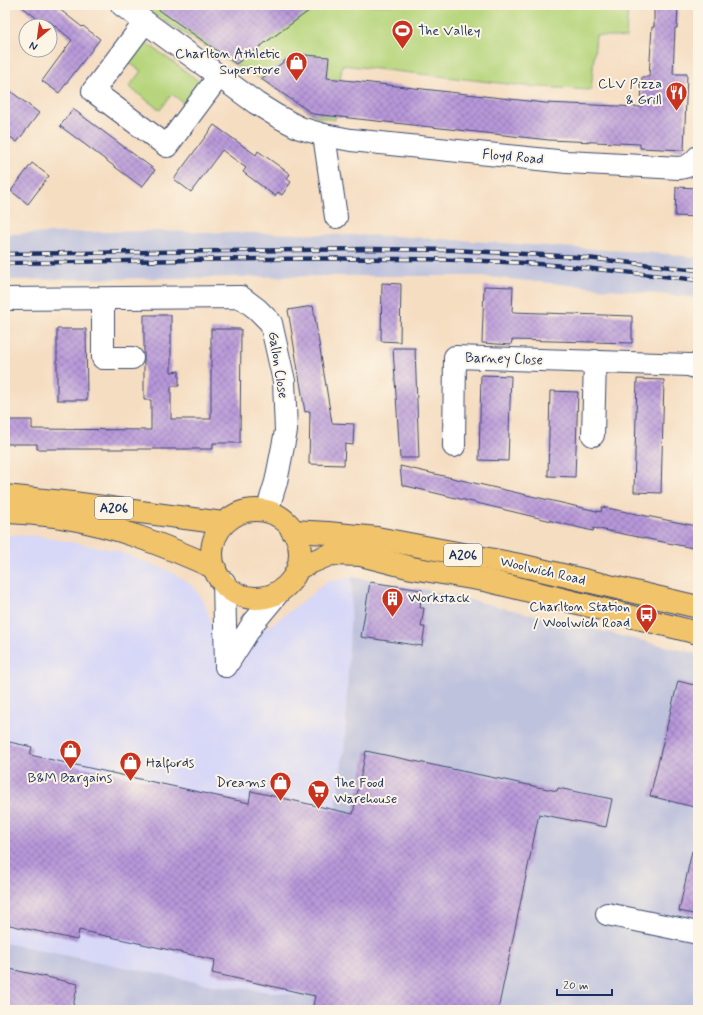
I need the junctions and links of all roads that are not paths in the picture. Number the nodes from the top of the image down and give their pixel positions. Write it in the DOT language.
graph roads {
  1 [pos="122,5"];
  2 [pos="145,22"];
  3 [pos="218,76"];
  4 [pos="324,135"];
  5 [pos="696,163"];
  6 [pos="336,217"];
  7 [pos="5,299"];
  8 [pos="103,299"];
  9 [pos="132,358"];
  10 [pos="595,361"];
  11 [pos="698,368"];
  12 [pos="593,435"];
  13 [pos="454,446"];
  14 [pos="5,496"];
  15 [pos="267,511"];
  16 [pos="5,512"];
  17 [pos="223,523"];
  18 [pos="292,531"];
  19 [pos="300,567"];
  20 [pos="219,575"];
  21 [pos="279,592"];
  22 [pos="698,607"];
  23 [pos="698,633"];
  24 [pos="606,914"];
  25 [pos="698,933"];
  1 -- 2 [label="street, Floyd Road"];
  2 -- 3 [label="street, Floyd Road"];
  2 -- 3 [label="street"];
  3 -- 4 [label="street, Floyd Road"];
  4 -- 5 [label="street, Floyd Road"];
  4 -- 6 [label="street"];
  7 -- 8 [label="street, Gallon Close"];
  8 -- 9 [label="street"];
  8 -- 15 [label="street, Gallon Close"];
  10 -- 11 [label="street, Barney Close"];
  10 -- 12 [label="street"];
  10 -- 13 [label="street, Barney Close"];
  14 -- 17 [label="main road, A206"];
  15 -- 17 [label="main road"];
  15 -- 18 [label="main road"];
  16 -- 20 [label="main road, A206"];
  17 -- 20 [label="main road"];
  18 -- 19 [label="main road"];
  18 -- 22 [label="main road, Woolwich Road / A206"];
  19 -- 21 [label="main road, A206"];
  19 -- 23 [label="main road, Woolwich Road / A206"];
  20 -- 21 [label="main road, A206"];
  20 -- 21 [label="street"];
  24 -- 25 [label="street"];
}
